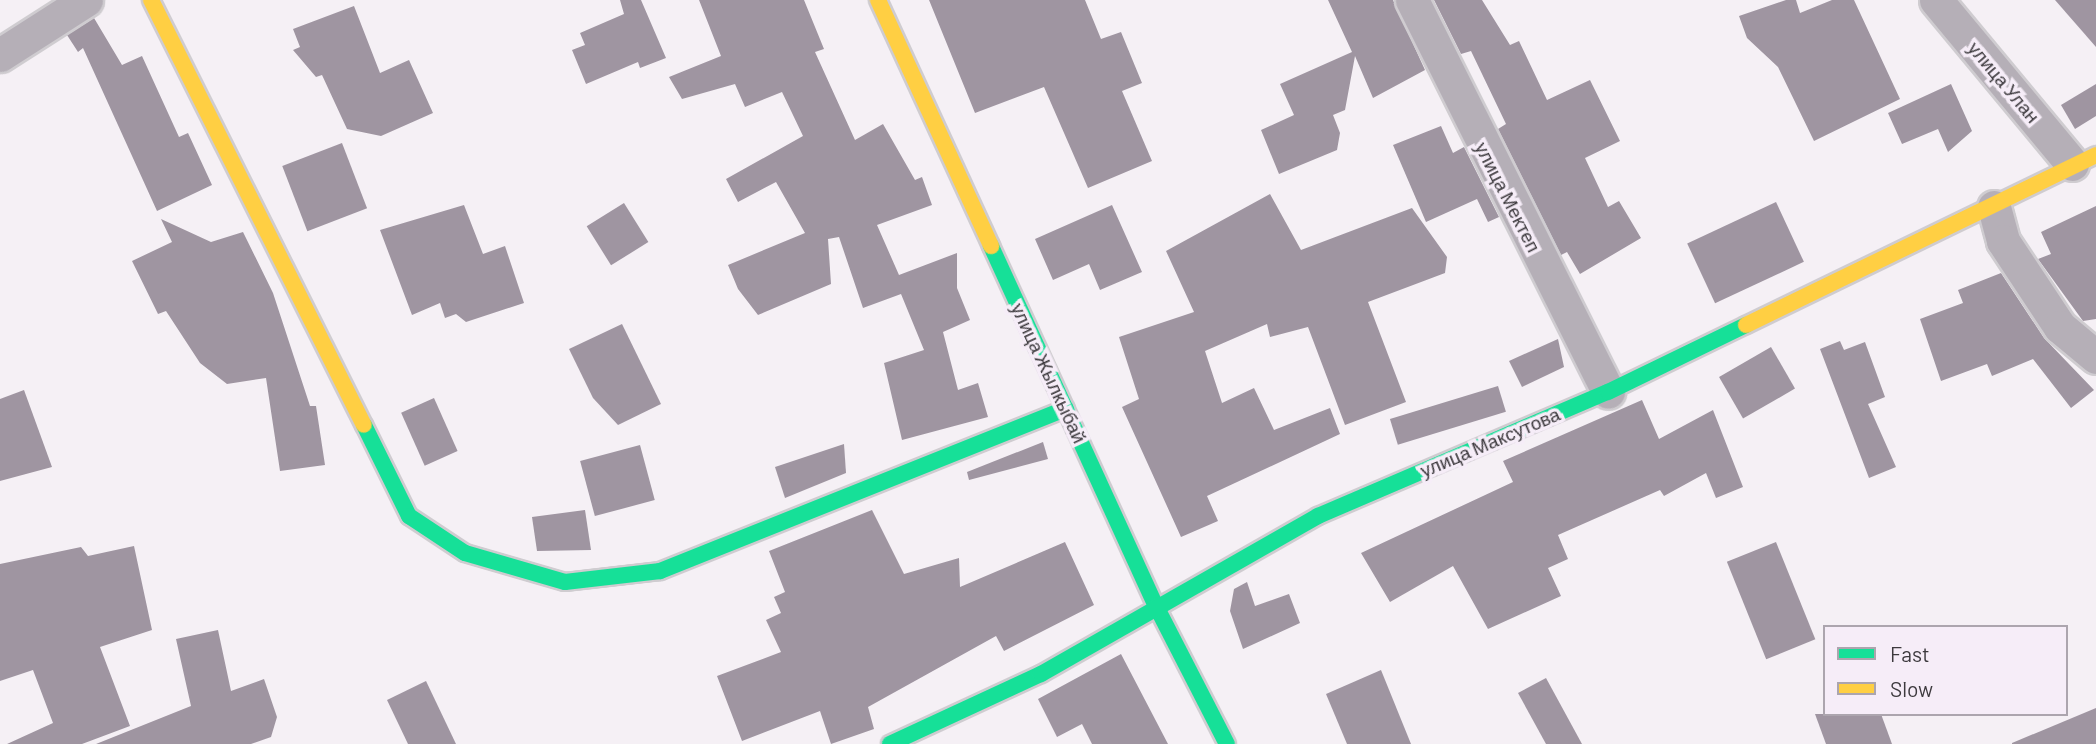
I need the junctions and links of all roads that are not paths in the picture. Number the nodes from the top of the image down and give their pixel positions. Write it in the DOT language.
graph roads {
  1 [pos="86,0"];
  2 [pos="151,0"];
  3 [pos="878,0"];
  4 [pos="1412,0"];
  5 [pos="1936,0"];
  6 [pos="0,55"];
  7 [pos="2084,160"];
  8 [pos="1994,207"];
  9 [pos="2096,357"];
  10 [pos="1608,392"];
  11 [pos="1066,409"];
  12 [pos="1156,606"];
  13 [pos="890,744"];
  14 [pos="1227,744"];
  1 -- 6 [label="street"];
  2 -- 11 [label="street"];
  3 -- 11 [label="street, улица Жылкыбай"];
  4 -- 10 [label="street, улица Мектеп"];
  5 -- 7 [label="street, улица Улан"];
  7 -- 8 [label="street, улица Максутова"];
  8 -- 9 [label="street"];
  8 -- 10 [label="street, улица Максутова"];
  10 -- 12 [label="street, улица Максутова"];
  11 -- 12 [label="street, улица Жылкыбай"];
  12 -- 13 [label="street, улица Максутова"];
  12 -- 14 [label="street, улица Жылкыбай"];
}
